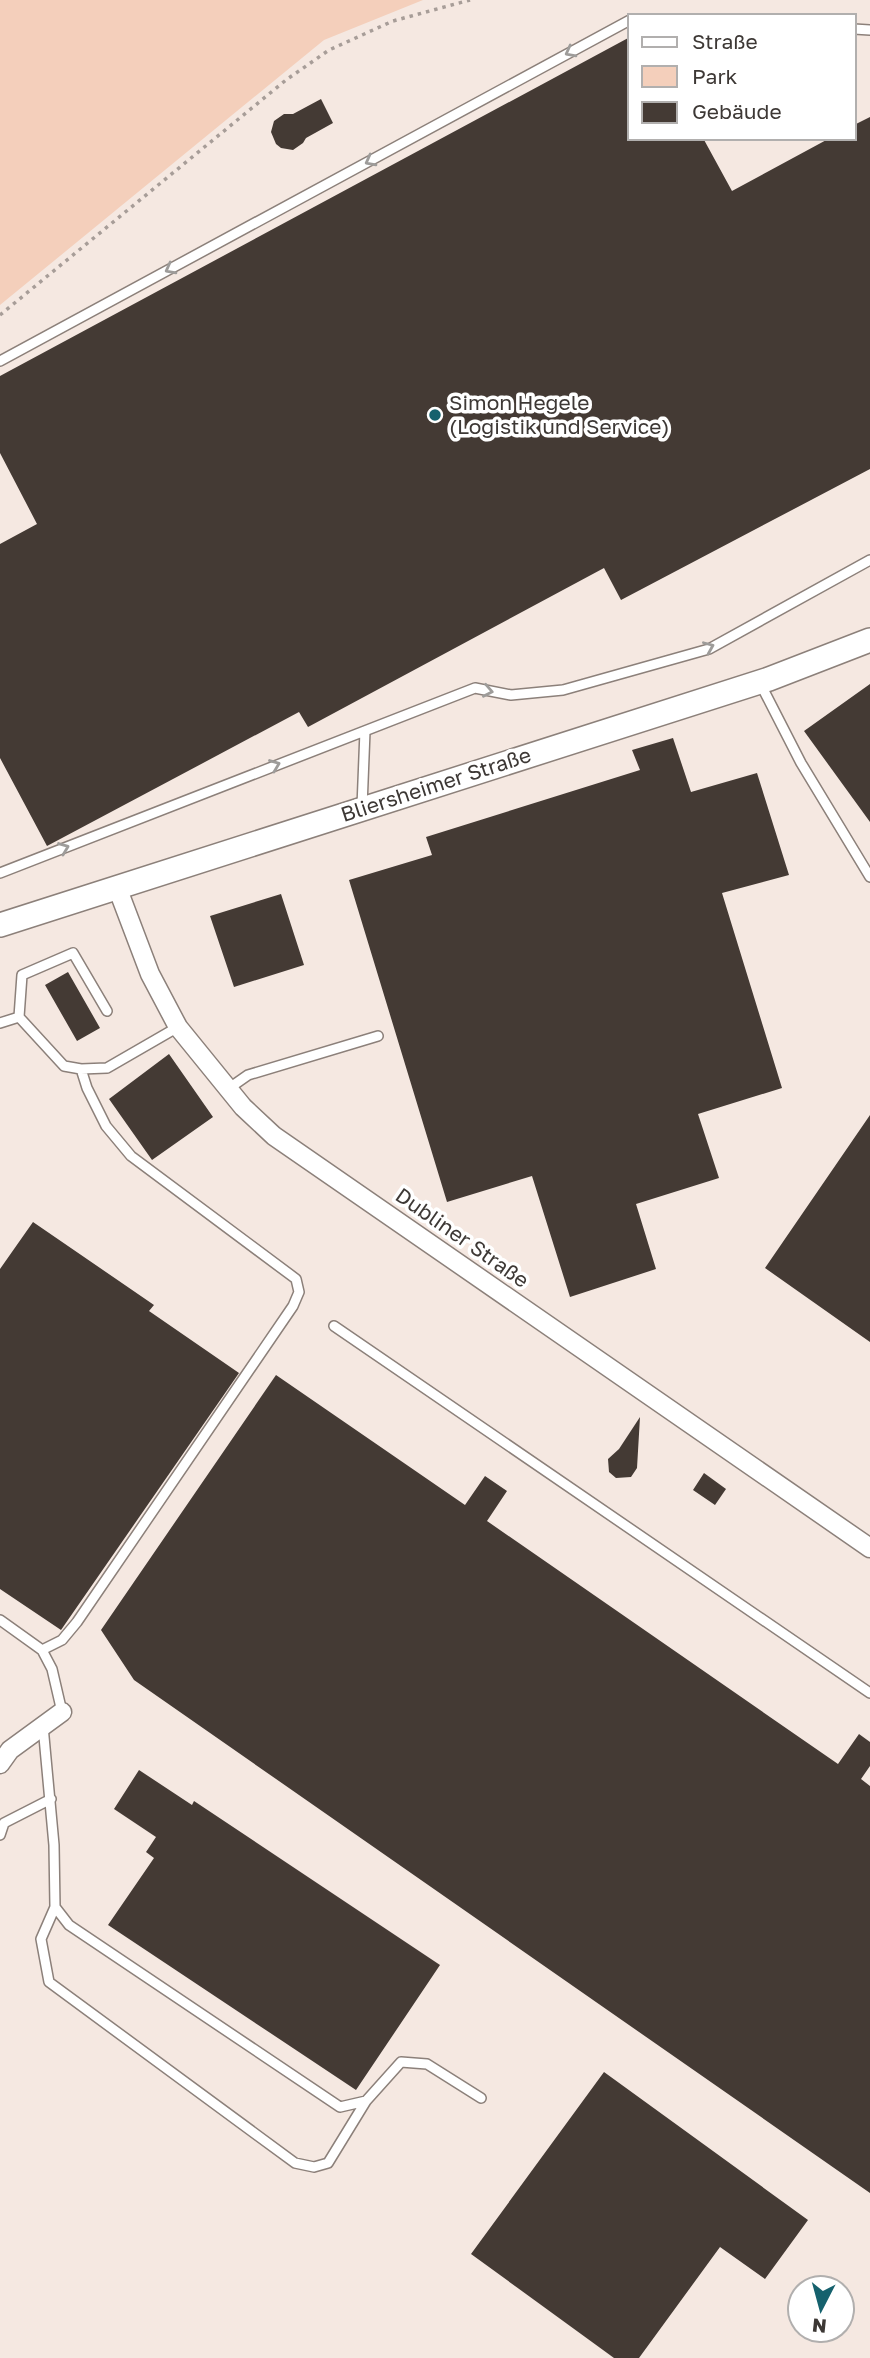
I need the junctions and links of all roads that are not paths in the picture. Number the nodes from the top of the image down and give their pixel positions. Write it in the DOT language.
graph roads {
  1 [pos="628,21"];
  2 [pos="0,361"];
  3 [pos="870,560"];
  4 [pos="870,640"];
  5 [pos="760,682"];
  6 [pos="365,731"];
  7 [pos="362,809"];
  8 [pos="0,873"];
  9 [pos="870,877"];
  10 [pos="117,887"];
  11 [pos="0,925"];
  12 [pos="107,1011"];
  13 [pos="19,1017"];
  14 [pos="0,1023"];
  15 [pos="178,1027"];
  16 [pos="378,1036"];
  17 [pos="81,1069"];
  18 [pos="228,1090"];
  19 [pos="334,1326"];
  20 [pos="870,1548"];
  21 [pos="0,1620"];
  22 [pos="42,1650"];
  23 [pos="870,1693"];
  24 [pos="62,1712"];
  25 [pos="43,1726"];
  26 [pos="0,1764"];
  27 [pos="51,1799"];
  28 [pos="0,1835"];
  29 [pos="55,1907"];
  30 [pos="481,2098"];
  31 [pos="366,2101"];
  1 -- 2 [label="lane, one-way"];
  6 -- 3 [label="lane, one-way"];
  4 -- 5 [label="street, Bliersheimer Straße"];
  5 -- 7 [label="street, Bliersheimer Straße"];
  5 -- 9 [label="lane"];
  6 -- 7 [label="lane"];
  8 -- 6 [label="lane, one-way"];
  7 -- 10 [label="street, Bliersheimer Straße"];
  10 -- 11 [label="street, Bliersheimer Straße"];
  10 -- 15 [label="street, Dubliner Straße"];
  12 -- 13 [label="lane"];
  13 -- 14 [label="lane"];
  13 -- 17 [label="lane"];
  15 -- 17 [label="lane"];
  15 -- 18 [label="street, Dubliner Straße"];
  16 -- 18 [label="lane"];
  17 -- 22 [label="lane"];
  18 -- 20 [label="street, Dubliner Straße"];
  19 -- 23 [label="lane"];
  21 -- 22 [label="lane"];
  22 -- 24 [label="lane"];
  24 -- 25 [label="street"];
  25 -- 26 [label="street"];
  25 -- 27 [label="lane"];
  27 -- 28 [label="lane"];
  27 -- 29 [label="lane"];
  29 -- 31 [label="lane"];
  29 -- 31 [label="lane"];
  30 -- 31 [label="lane"];
}
